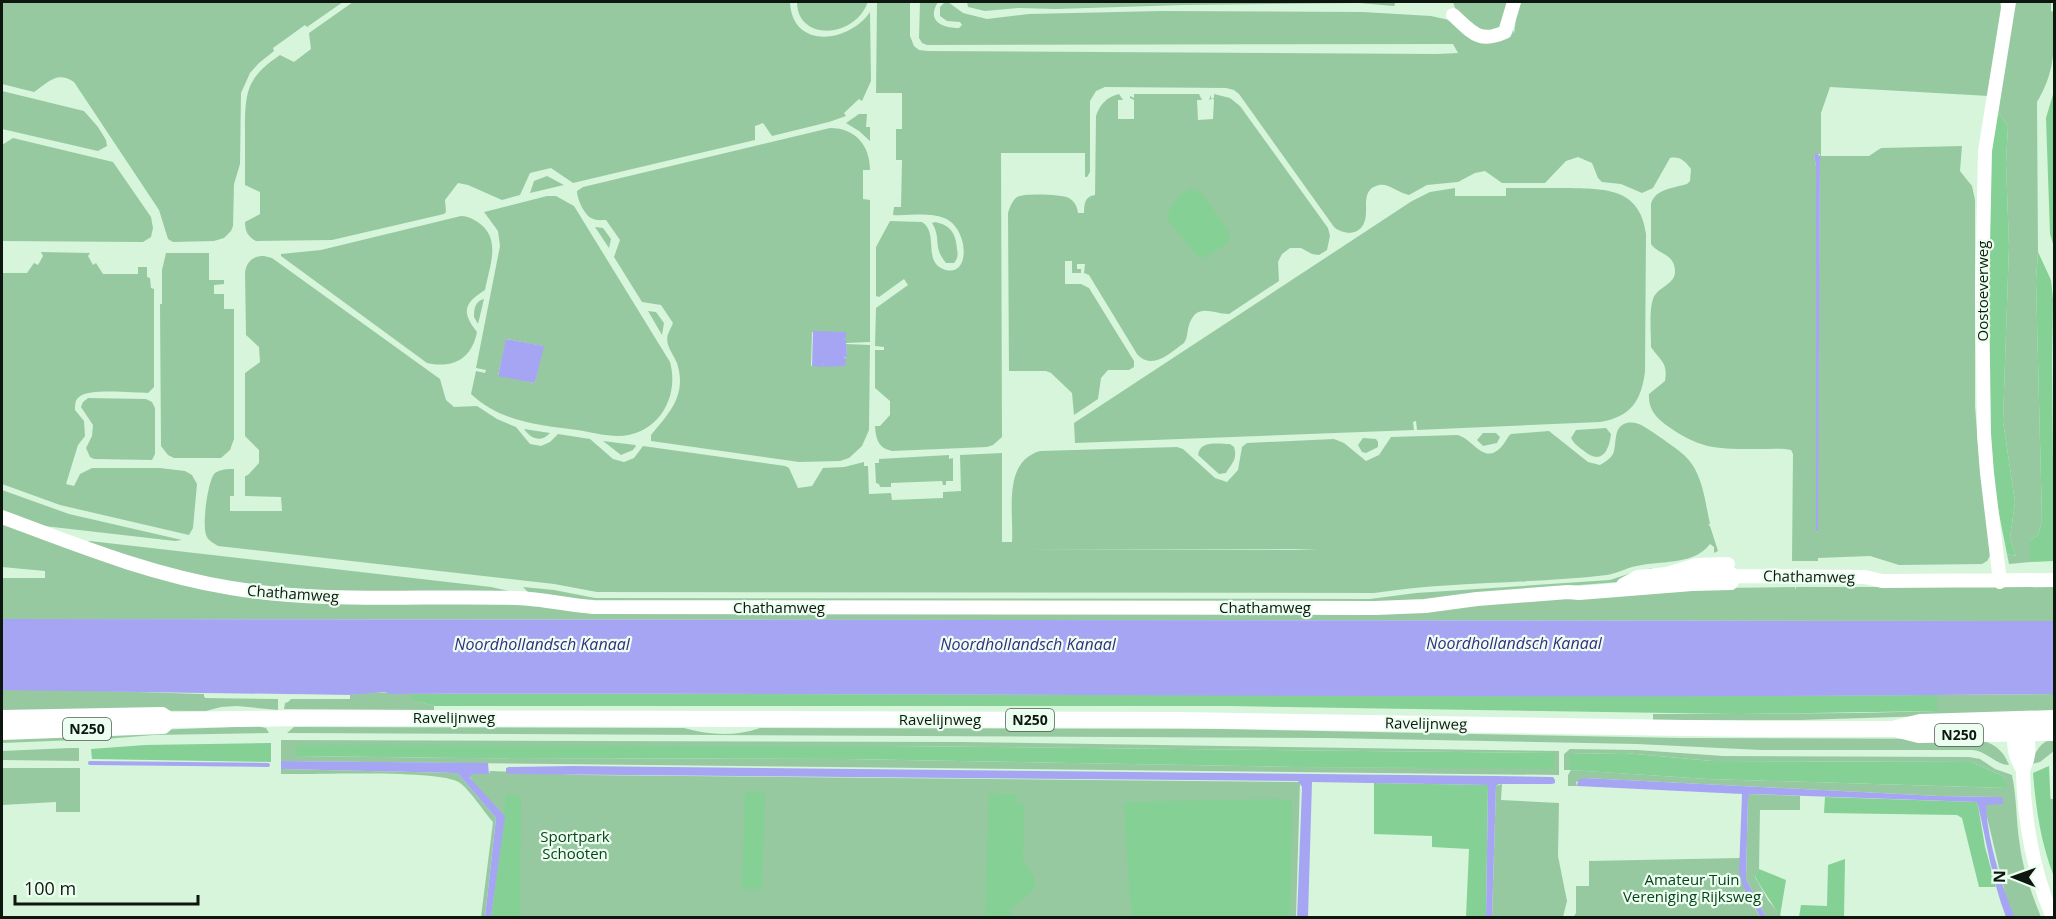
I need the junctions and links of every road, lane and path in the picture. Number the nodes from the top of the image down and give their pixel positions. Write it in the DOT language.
graph roads {
  1 [pos="1514,2"];
  2 [pos="2009,2"];
  3 [pos="1453,15"];
  4 [pos="2,517"];
  5 [pos="1732,570"];
  6 [pos="2055,580"];
  7 [pos="2000,582"];
  8 [pos="1568,592"];
  9 [pos="2,718"];
  10 [pos="2055,718"];
  11 [pos="169,720"];
  12 [pos="2021,729"];
  13 [pos="2,732"];
  14 [pos="2055,733"];
  15 [pos="2053,918"];
  1 -- 3 [label="street"];
  2 -- 7 [label="street, Oostoeverweg"];
  4 -- 8 [label="street, Chathamweg"];
  5 -- 7 [label="street, Chathamweg"];
  5 -- 8 [label="street, Chathamweg"];
  5 -- 8 [label="street, Chathamweg"];
  6 -- 7 [label="street"];
  9 -- 11 [label="main road, Ravelijnweg / N250"];
  10 -- 12 [label="main road, N250"];
  11 -- 12 [label="main road, Ravelijnweg / N250"];
  11 -- 13 [label="main road, Ravelijnweg / N250"];
  12 -- 14 [label="main road, N250"];
  12 -- 15 [label="street"];
}
